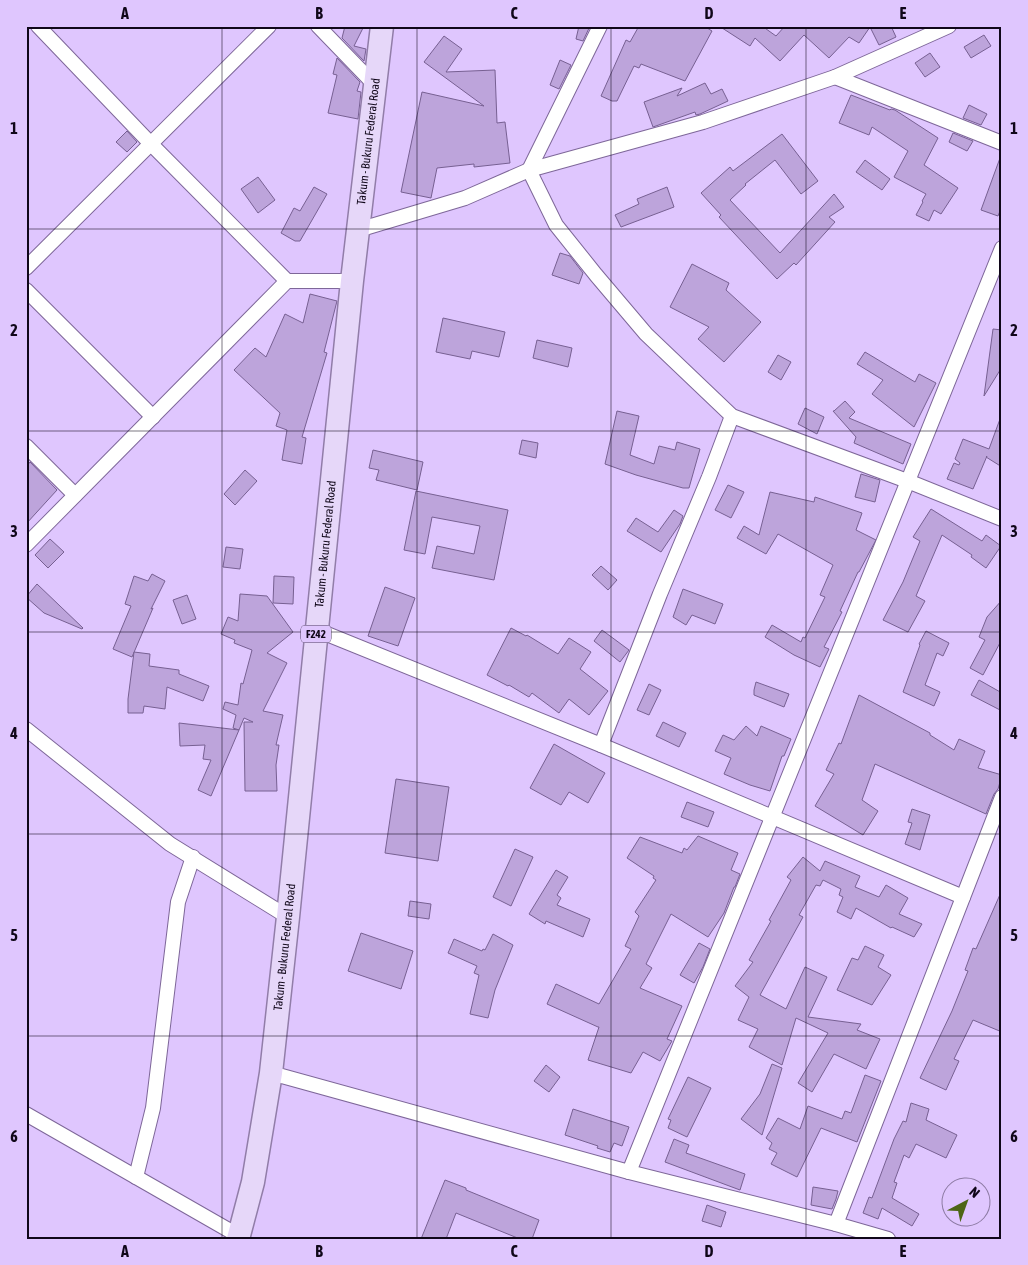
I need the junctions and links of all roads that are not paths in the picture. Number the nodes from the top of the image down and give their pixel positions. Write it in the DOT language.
graph roads {
  1 [pos="38,26"];
  2 [pos="270,26"];
  3 [pos="318,26"];
  4 [pos="382,26"];
  5 [pos="600,26"];
  6 [pos="949,26"];
  7 [pos="834,77"];
  8 [pos="375,85"];
  9 [pos="1002,143"];
  10 [pos="151,144"];
  11 [pos="529,170"];
  12 [pos="358,230"];
  13 [pos="1002,248"];
  14 [pos="26,268"];
  15 [pos="288,280"];
  16 [pos="352,280"];
  17 [pos="26,290"];
  18 [pos="732,416"];
  19 [pos="153,417"];
  20 [pos="26,446"];
  21 [pos="910,482"];
  22 [pos="75,495"];
  23 [pos="1002,519"];
  24 [pos="26,545"];
  25 [pos="316,630"];
  26 [pos="26,729"];
  27 [pos="601,745"];
  28 [pos="1002,797"];
  29 [pos="772,817"];
  30 [pos="193,858"];
  31 [pos="963,897"];
  32 [pos="288,917"];
  33 [pos="271,1073"];
  34 [pos="26,1114"];
  35 [pos="629,1172"];
  36 [pos="136,1177"];
  37 [pos="836,1224"];
  38 [pos="865,1236"];
  39 [pos="239,1237"];
  40 [pos="888,1239"];
  1 -- 10 [label="street"];
  2 -- 10 [label="street"];
  3 -- 8 [label="street"];
  4 -- 8 [label="main road, Takum - Bukuru Federal Road / F242"];
  5 -- 11 [label="street"];
  6 -- 7 [label="street"];
  7 -- 9 [label="street"];
  7 -- 11 [label="street"];
  8 -- 12 [label="main road, Takum - Bukuru Federal Road / F242"];
  10 -- 14 [label="street"];
  10 -- 15 [label="street"];
  11 -- 12 [label="street"];
  11 -- 18 [label="street"];
  12 -- 16 [label="main road, Takum - Bukuru Federal Road / F242"];
  13 -- 21 [label="street"];
  15 -- 16 [label="street"];
  15 -- 19 [label="street"];
  16 -- 25 [label="main road, Takum - Bukuru Federal Road / F242"];
  17 -- 19 [label="street"];
  18 -- 21 [label="street"];
  18 -- 27 [label="street"];
  19 -- 22 [label="street"];
  20 -- 22 [label="street"];
  21 -- 23 [label="street"];
  21 -- 29 [label="street"];
  22 -- 24 [label="street"];
  25 -- 27 [label="street"];
  25 -- 32 [label="main road, Takum - Bukuru Federal Road / F242"];
  26 -- 30 [label="street"];
  27 -- 29 [label="street"];
  28 -- 31 [label="street"];
  29 -- 31 [label="street"];
  29 -- 35 [label="street"];
  30 -- 32 [label="street"];
  30 -- 36 [label="street"];
  31 -- 37 [label="street"];
  32 -- 33 [label="main road, Takum - Bukuru Federal Road / F242"];
  33 -- 35 [label="street"];
  33 -- 39 [label="main road, Takum - Bukuru Federal Road / F242"];
  34 -- 36 [label="street"];
  35 -- 37 [label="street"];
  36 -- 39 [label="street"];
  37 -- 38 [label="street"];
  38 -- 40 [label="street"];
}
